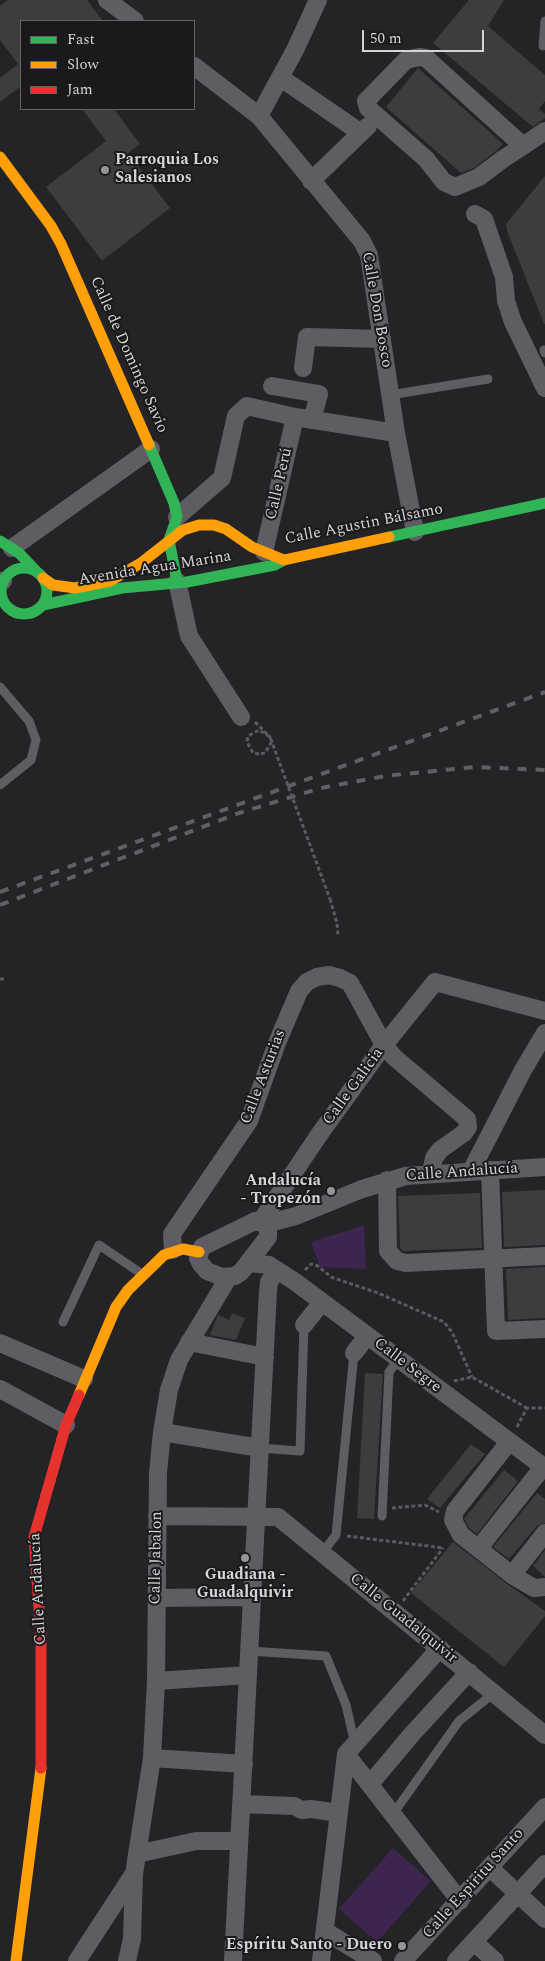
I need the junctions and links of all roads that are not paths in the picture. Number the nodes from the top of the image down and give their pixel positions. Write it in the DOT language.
graph roads {
  1 [pos="107,0"];
  2 [pos="318,0"];
  3 [pos="134,20"];
  4 [pos="545,22"];
  5 [pos="543,46"];
  6 [pos="195,67"];
  7 [pos="280,78"];
  8 [pos="259,116"];
  9 [pos="377,116"];
  10 [pos="545,131"];
  11 [pos="360,133"];
  12 [pos="524,146"];
  13 [pos="0,157"];
  14 [pos="311,181"];
  15 [pos="474,214"];
  16 [pos="382,339"];
  17 [pos="303,368"];
  18 [pos="488,379"];
  19 [pos="272,386"];
  20 [pos="545,388"];
  21 [pos="390,395"];
  22 [pos="303,419"];
  23 [pos="396,433"];
  24 [pos="151,450"];
  25 [pos="545,504"];
  26 [pos="177,516"];
  27 [pos="416,532"];
  28 [pos="236,538"];
  29 [pos="169,540"];
  30 [pos="12,542"];
  31 [pos="264,552"];
  32 [pos="284,560"];
  33 [pos="244,571"];
  34 [pos="41,575"];
  35 [pos="2,578"];
  36 [pos="177,581"];
  37 [pos="43,605"];
  38 [pos="0,686"];
  39 [pos="247,718"];
  40 [pos="0,785"];
  41 [pos="545,1011"];
  42 [pos="545,1033"];
  43 [pos="384,1045"];
  44 [pos="545,1167"];
  45 [pos="490,1170"];
  46 [pos="471,1171"];
  47 [pos="431,1172"];
  48 [pos="387,1180"];
  49 [pos="279,1196"];
  50 [pos="292,1217"];
  51 [pos="264,1232"];
  52 [pos="173,1250"];
  53 [pos="199,1252"];
  54 [pos="545,1256"];
  55 [pos="494,1258"];
  56 [pos="249,1263"];
  57 [pos="273,1267"];
  58 [pos="142,1274"];
  59 [pos="228,1278"];
  60 [pos="322,1302"];
  61 [pos="63,1322"];
  62 [pos="304,1325"];
  63 [pos="545,1329"];
  64 [pos="368,1336"];
  65 [pos="189,1342"];
  66 [pos="0,1343"];
  67 [pos="354,1353"];
  68 [pos="265,1358"];
  69 [pos="398,1359"];
  70 [pos="84,1379"];
  71 [pos="0,1389"];
  72 [pos="66,1426"];
  73 [pos="162,1432"];
  74 [pos="509,1442"];
  75 [pos="260,1448"];
  76 [pos="544,1468"];
  77 [pos="382,1512"];
  78 [pos="157,1516"];
  79 [pos="256,1518"];
  80 [pos="545,1533"];
  81 [pos="479,1548"];
  82 [pos="322,1553"];
  83 [pos="512,1574"];
  84 [pos="545,1588"];
  85 [pos="252,1597"];
  86 [pos="156,1598"];
  87 [pos="440,1648"];
  88 [pos="249,1651"];
  89 [pos="469,1672"];
  90 [pos="248,1675"];
  91 [pos="156,1681"];
  92 [pos="494,1693"];
  93 [pos="545,1735"];
  94 [pos="351,1749"];
  95 [pos="152,1758"];
  96 [pos="244,1764"];
  97 [pos="370,1784"];
  98 [pos="241,1804"];
  99 [pos="545,1807"];
  100 [pos="339,1813"];
  101 [pos="393,1814"];
  102 [pos="239,1841"];
  103 [pos="137,1854"];
  104 [pos="545,1864"];
  105 [pos="490,1868"];
  106 [pos="134,1874"];
  107 [pos="518,1894"];
  108 [pos="460,1901"];
  109 [pos="545,1919"];
  110 [pos="325,1930"];
  111 [pos="474,1942"];
  112 [pos="16,1961"];
  113 [pos="77,1961"];
  114 [pos="127,1961"];
  115 [pos="233,1961"];
  116 [pos="321,1961"];
  117 [pos="373,1961"];
  118 [pos="404,1961"];
  119 [pos="456,1961"];
  120 [pos="495,1961"];
  1 -- 3 [label="street"];
  2 -- 7 [label="street"];
  4 -- 5 [label="lane"];
  6 -- 8 [label="street, Calle Don Bosco"];
  7 -- 8 [label="street"];
  7 -- 11 [label="street"];
  8 -- 14 [label="street, Calle Don Bosco"];
  9 -- 11 [label="street"];
  9 -- 12 [label="street"];
  9 -- 12 [label="street"];
  10 -- 12 [label="street"];
  11 -- 14 [label="street"];
  13 -- 24 [label="street, Calle de Domingo Savio"];
  14 -- 16 [label="street, Calle Don Bosco"];
  15 -- 20 [label="street"];
  16 -- 17 [label="street"];
  16 -- 21 [label="street, Calle Don Bosco"];
  18 -- 21 [label="lane"];
  19 -- 22 [label="street, Calle Perú"];
  21 -- 23 [label="street, Calle Don Bosco"];
  22 -- 23 [label="street"];
  22 -- 26 [label="street"];
  22 -- 31 [label="street, Calle Perú"];
  23 -- 27 [label="street, Calle Don Bosco"];
  24 -- 26 [label="street, Calle de Domingo Savio"];
  24 -- 30 [label="street"];
  25 -- 27 [label="street, Calle Agustin Bálsamo"];
  26 -- 29 [label="street"];
  27 -- 32 [label="street, Calle Agustin Bálsamo"];
  28 -- 29 [label="street, Calle Agustin Bálsamo"];
  28 -- 31 [label="street, Calle Agustin Bálsamo"];
  28 -- 33 [label="street, Avenida Agua Marina"];
  29 -- 34 [label="street, Avenida Agua Marina"];
  29 -- 36 [label="street"];
  30 -- 34 [label="street, Avenida Agua Marina"];
  31 -- 32 [label="street, Calle Agustin Bálsamo"];
  32 -- 33 [label="street, Avenida Agua Marina"];
  33 -- 36 [label="street, Avenida Agua Marina"];
  34 -- 35 [label="street"];
  34 -- 37 [label="street"];
  35 -- 37 [label="street"];
  36 -- 37 [label="street, Avenida Agua Marina"];
  36 -- 39 [label="street"];
  38 -- 40 [label="lane"];
  41 -- 43 [label="street, Calle Galicia"];
  42 -- 46 [label="street"];
  43 -- 47 [label="street"];
  43 -- 49 [label="street, Calle Galicia"];
  43 -- 52 [label="street, Calle Asturias"];
  44 -- 45 [label="street, Calle Andalucía"];
  45 -- 46 [label="street, Calle Andalucía"];
  45 -- 55 [label="street"];
  46 -- 47 [label="street, Calle Andalucía"];
  47 -- 48 [label="street, Calle Andalucía"];
  48 -- 50 [label="street, Calle Andalucía"];
  48 -- 55 [label="street"];
  49 -- 50 [label="street"];
  49 -- 51 [label="street, Calle Galicia"];
  50 -- 51 [label="street, Calle Andalucía"];
  51 -- 53 [label="street"];
  51 -- 56 [label="street"];
  51 -- 57 [label="street"];
  52 -- 53 [label="street"];
  52 -- 58 [label="street, Calle Andalucía"];
  53 -- 59 [label="street"];
  54 -- 55 [label="street"];
  55 -- 63 [label="street"];
  56 -- 57 [label="street, Calle Segre"];
  56 -- 59 [label="street"];
  57 -- 60 [label="street, Calle Segre"];
  57 -- 68 [label="street"];
  58 -- 61 [label="lane"];
  58 -- 70 [label="street, Calle Andalucía"];
  59 -- 65 [label="street, Calle Jabalon"];
  60 -- 62 [label="street"];
  60 -- 64 [label="street, Calle Segre"];
  62 -- 75 [label="lane"];
  64 -- 67 [label="street"];
  64 -- 69 [label="street, Calle Segre"];
  65 -- 68 [label="street"];
  65 -- 73 [label="street, Calle Jabalon"];
  66 -- 70 [label="street"];
  67 -- 82 [label="lane"];
  68 -- 75 [label="street"];
  69 -- 74 [label="street, Calle Segre"];
  69 -- 77 [label="lane"];
  70 -- 72 [label="street, Calle Andalucía"];
  71 -- 72 [label="street"];
  72 -- 112 [label="street, Calle Andalucía"];
  73 -- 75 [label="street"];
  73 -- 78 [label="street, Calle Jabalon"];
  74 -- 76 [label="street, Calle Segre"];
  74 -- 81 [label="street"];
  75 -- 79 [label="street"];
  76 -- 81 [label="street"];
  78 -- 79 [label="street, Calle Guadalquivir"];
  78 -- 86 [label="street, Calle Jabalon"];
  79 -- 82 [label="street, Calle Guadalquivir"];
  79 -- 85 [label="street"];
  80 -- 83 [label="street"];
  81 -- 83 [label="street"];
  82 -- 87 [label="street, Calle Guadalquivir"];
  83 -- 84 [label="street"];
  85 -- 86 [label="street"];
  85 -- 88 [label="street"];
  86 -- 91 [label="street, Calle Jabalon"];
  87 -- 89 [label="street, Calle Guadalquivir"];
  87 -- 94 [label="street"];
  88 -- 90 [label="street"];
  88 -- 94 [label="lane"];
  89 -- 92 [label="street, Calle Guadalquivir"];
  89 -- 97 [label="street"];
  90 -- 91 [label="street"];
  90 -- 96 [label="street"];
  91 -- 95 [label="street, Calle Jabalon"];
  92 -- 93 [label="street, Calle Guadalquivir"];
  92 -- 101 [label="lane"];
  94 -- 97 [label="street"];
  94 -- 100 [label="street"];
  95 -- 96 [label="street"];
  95 -- 103 [label="street, Calle Jabalon"];
  96 -- 98 [label="street"];
  97 -- 101 [label="street"];
  98 -- 100 [label="street"];
  98 -- 102 [label="street"];
  99 -- 105 [label="street, Calle Espiritu Santo"];
  100 -- 110 [label="street"];
  101 -- 108 [label="street"];
  102 -- 103 [label="street"];
  102 -- 115 [label="street"];
  103 -- 106 [label="street, Calle Jabalon"];
  104 -- 107 [label="street"];
  105 -- 107 [label="street"];
  105 -- 108 [label="street, Calle Espiritu Santo"];
  106 -- 113 [label="street"];
  106 -- 114 [label="street, Calle Jabalon"];
  107 -- 109 [label="street"];
  107 -- 111 [label="street"];
  108 -- 118 [label="street, Calle Espiritu Santo"];
  110 -- 116 [label="street"];
  110 -- 117 [label="street"];
  111 -- 119 [label="street"];
  111 -- 120 [label="street"];
}
